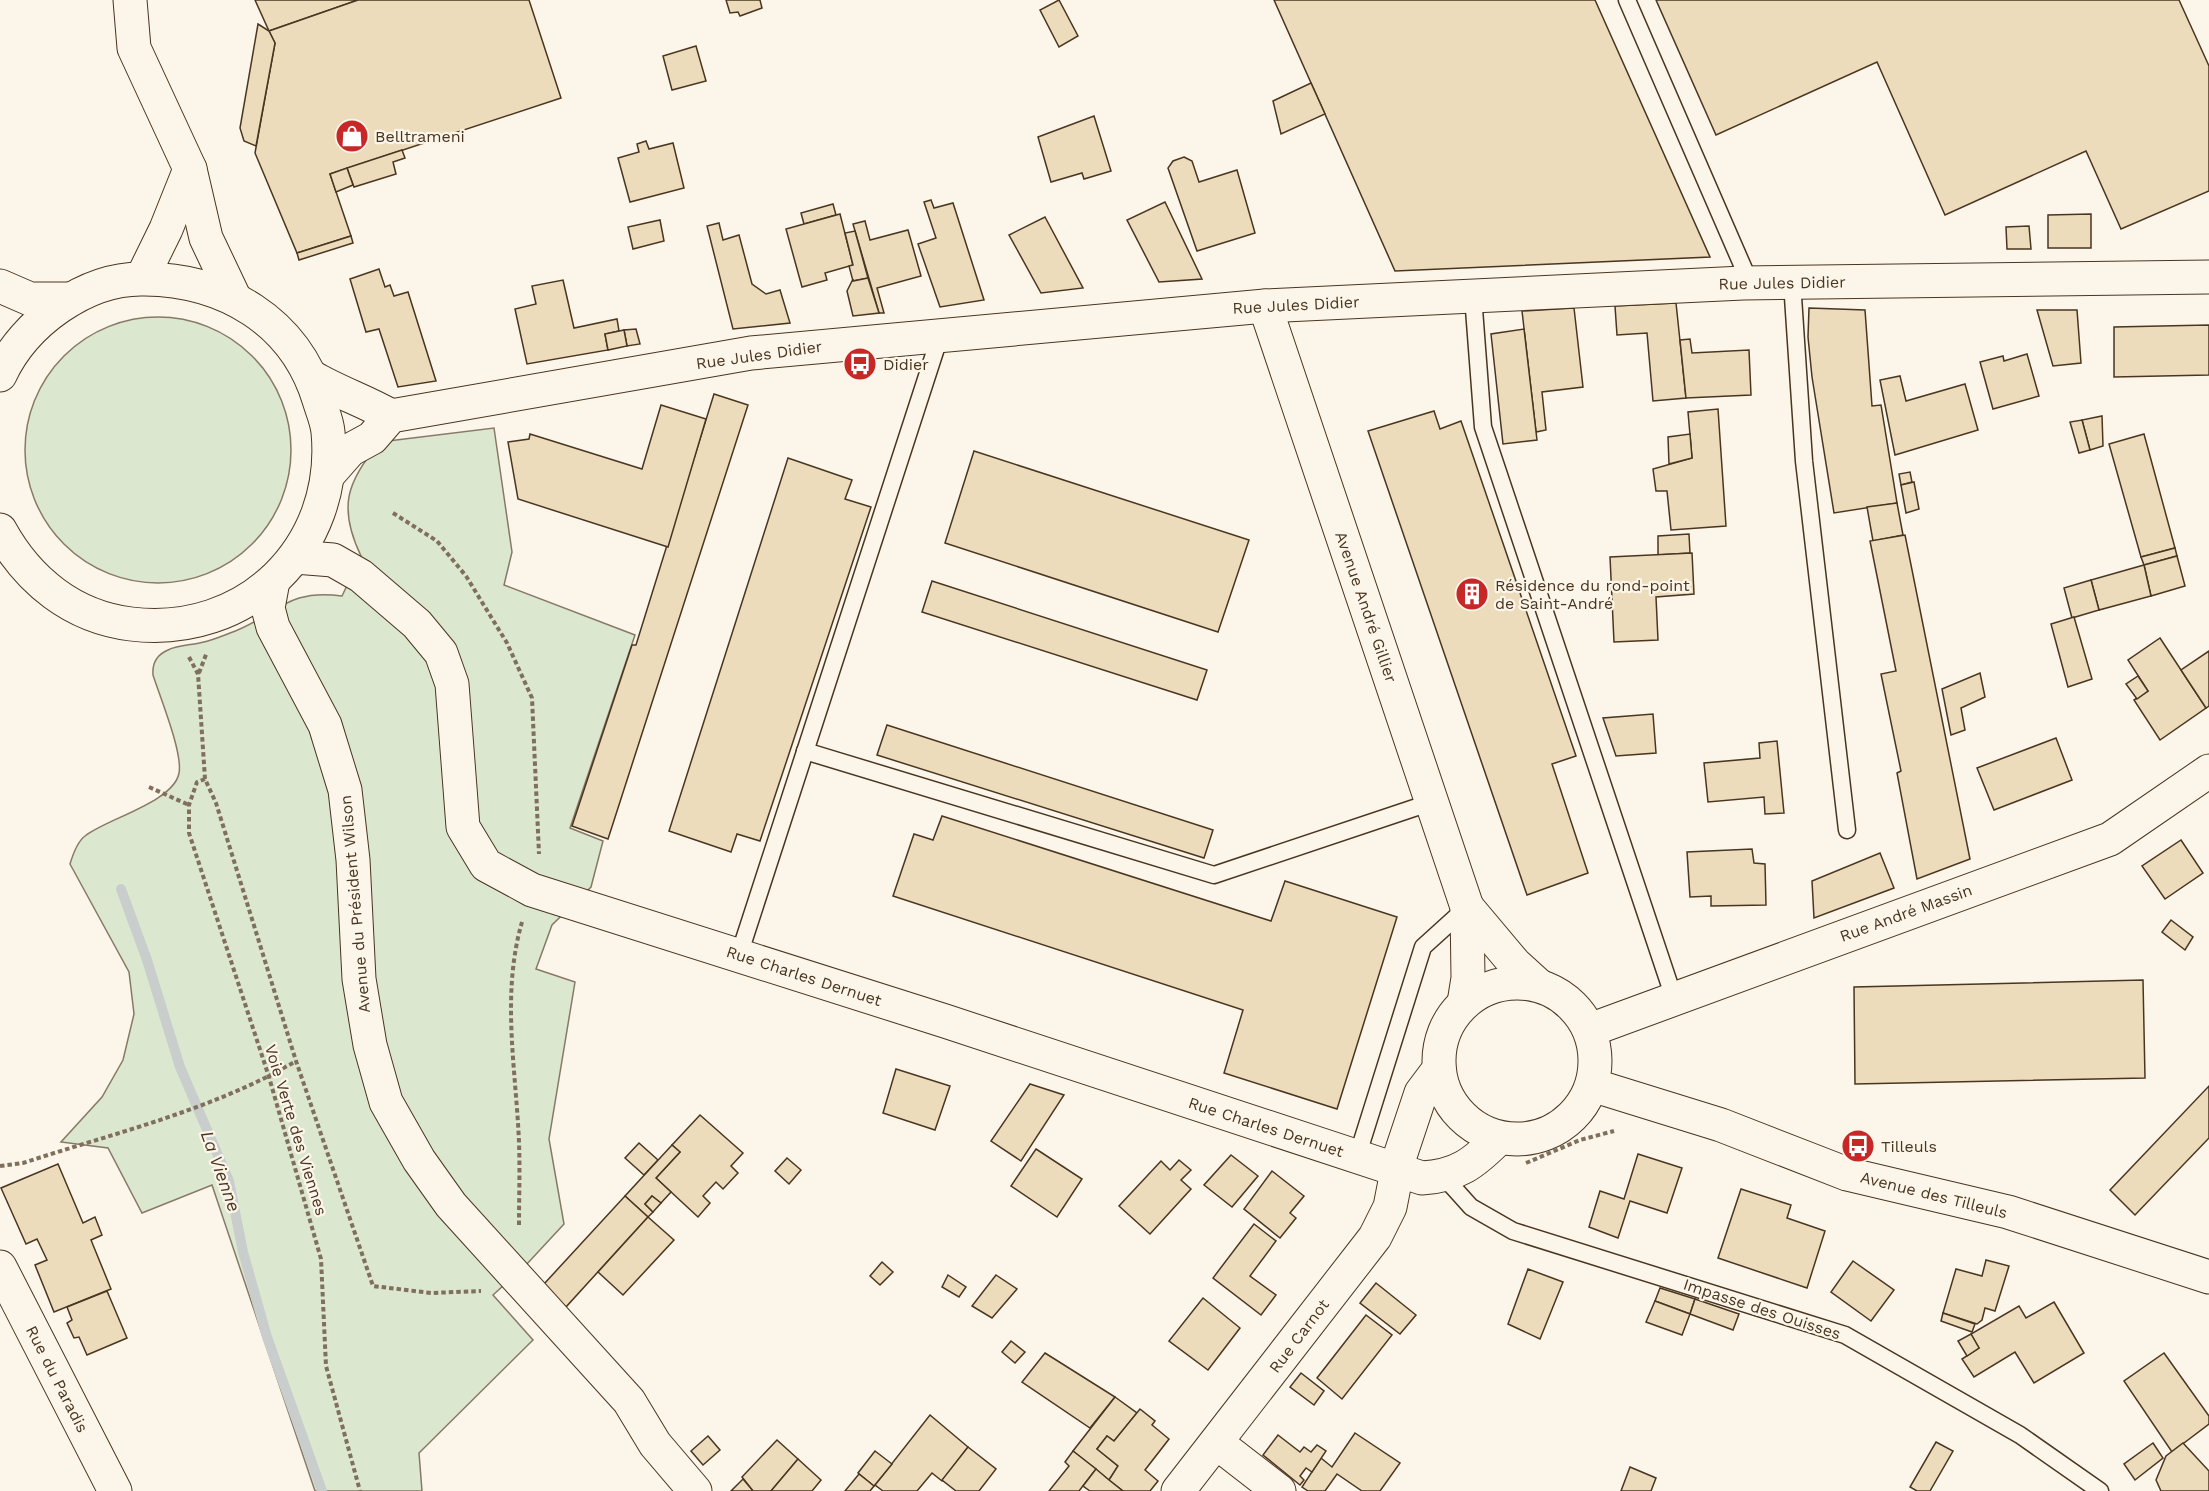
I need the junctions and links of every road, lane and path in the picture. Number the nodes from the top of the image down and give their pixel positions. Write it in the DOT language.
graph roads {
  1 [pos="130,0"];
  2 [pos="1627,0"];
  3 [pos="190,169"];
  4 [pos="2209,277"];
  5 [pos="142,278"];
  6 [pos="1792,282"];
  7 [pos="1750,283"];
  8 [pos="0,286"];
  9 [pos="1473,296"];
  10 [pos="234,297"];
  11 [pos="71,299"];
  12 [pos="1265,306"];
  13 [pos="940,336"];
  14 [pos="0,375"];
  15 [pos="312,376"];
  16 [pos="391,416"];
  17 [pos="328,475"];
  18 [pos="393,513"];
  19 [pos="5,545"];
  20 [pos="295,557"];
  21 [pos="273,581"];
  22 [pos="198,674"];
  23 [pos="805,751"];
  24 [pos="2209,771"];
  25 [pos="206,779"];
  26 [pos="149,787"];
  27 [pos="1432,802"];
  28 [pos="189,804"];
  29 [pos="1847,830"];
  30 [pos="532,890"];
  31 [pos="1467,907"];
  32 [pos="739,955"];
  33 [pos="1537,984"];
  34 [pos="1674,999"];
  35 [pos="1464,1003"];
  36 [pos="1590,1030"];
  37 [pos="296,1061"];
  38 [pos="1439,1069"];
  39 [pos="269,1077"];
  40 [pos="1592,1085"];
  41 [pos="1499,1138"];
  42 [pos="1357,1157"];
  43 [pos="0,1166"];
  44 [pos="1397,1171"];
  45 [pos="1444,1177"];
  46 [pos="0,1267"];
  47 [pos="510,1270"];
  48 [pos="2209,1277"];
  49 [pos="1217,1443"];
  50 [pos="115,1491"];
  51 [pos="360,1491"];
  52 [pos="695,1491"];
  53 [pos="1178,1491"];
  54 [pos="1279,1491"];
  55 [pos="2100,1491"];
  1 -- 3 [label="street"];
  2 -- 7 [label="lane"];
  3 -- 5 [label="street"];
  3 -- 10 [label="street"];
  4 -- 6 [label="street, Rue Jules Didier"];
  5 -- 10 [label="street"];
  5 -- 11 [label="street"];
  6 -- 7 [label="street, Rue Jules Didier"];
  6 -- 29 [label="lane"];
  7 -- 9 [label="street, Rue Jules Didier"];
  8 -- 11 [label="street"];
  9 -- 12 [label="street, Rue Jules Didier"];
  9 -- 34 [label="lane"];
  10 -- 15 [label="street"];
  11 -- 14 [label="street"];
  12 -- 13 [label="street, Rue Jules Didier"];
  12 -- 27 [label="street, Avenue André Gillier"];
  13 -- 16 [label="street, Rue Jules Didier"];
  13 -- 23 [label="lane"];
  15 -- 16 [label="street"];
  15 -- 17 [label="street"];
  16 -- 17 [label="street"];
  17 -- 20 [label="street"];
  18 -- 30 [label="path"];
  19 -- 21 [label="street"];
  20 -- 21 [label="street"];
  20 -- 30 [label="street, Rue Charles Dernuet"];
  21 -- 47 [label="street, Avenue du Président Wilson"];
  22 -- 25 [label="path"];
  23 -- 27 [label="lane"];
  23 -- 32 [label="lane"];
  24 -- 34 [label="street, Rue André Massin"];
  25 -- 28 [label="path, Voie Verte des Viennes"];
  25 -- 37 [label="path"];
  26 -- 28 [label="path"];
  27 -- 31 [label="street, Avenue André Gillier"];
  28 -- 39 [label="path, Voie Verte des Viennes"];
  30 -- 32 [label="street, Rue Charles Dernuet"];
  30 -- 47 [label="path"];
  31 -- 33 [label="street, Avenue André Gillier"];
  31 -- 35 [label="street, Avenue André Gillier"];
  31 -- 42 [label="lane"];
  32 -- 42 [label="street, Rue Charles Dernuet"];
  33 -- 35 [label="street"];
  33 -- 36 [label="street"];
  34 -- 36 [label="street, Rue André Massin"];
  35 -- 38 [label="street"];
  36 -- 40 [label="street"];
  37 -- 39 [label="path"];
  37 -- 47 [label="path"];
  38 -- 41 [label="street"];
  38 -- 44 [label="street, Rue Carnot"];
  39 -- 43 [label="path"];
  39 -- 51 [label="path, Voie Verte des Viennes"];
  40 -- 41 [label="street"];
  40 -- 48 [label="street, Avenue des Tilleuls"];
  41 -- 45 [label="street"];
  42 -- 44 [label="street, Rue Charles Dernuet"];
  44 -- 45 [label="street, Rue Charles Dernuet"];
  44 -- 49 [label="street, Rue Carnot"];
  45 -- 55 [label="lane, Impasse des Ouisses"];
  46 -- 50 [label="street, Rue du Paradis"];
  47 -- 52 [label="street, Avenue du Président Wilson"];
  49 -- 53 [label="street, Rue Carnot"];
  49 -- 54 [label="street"];
}
